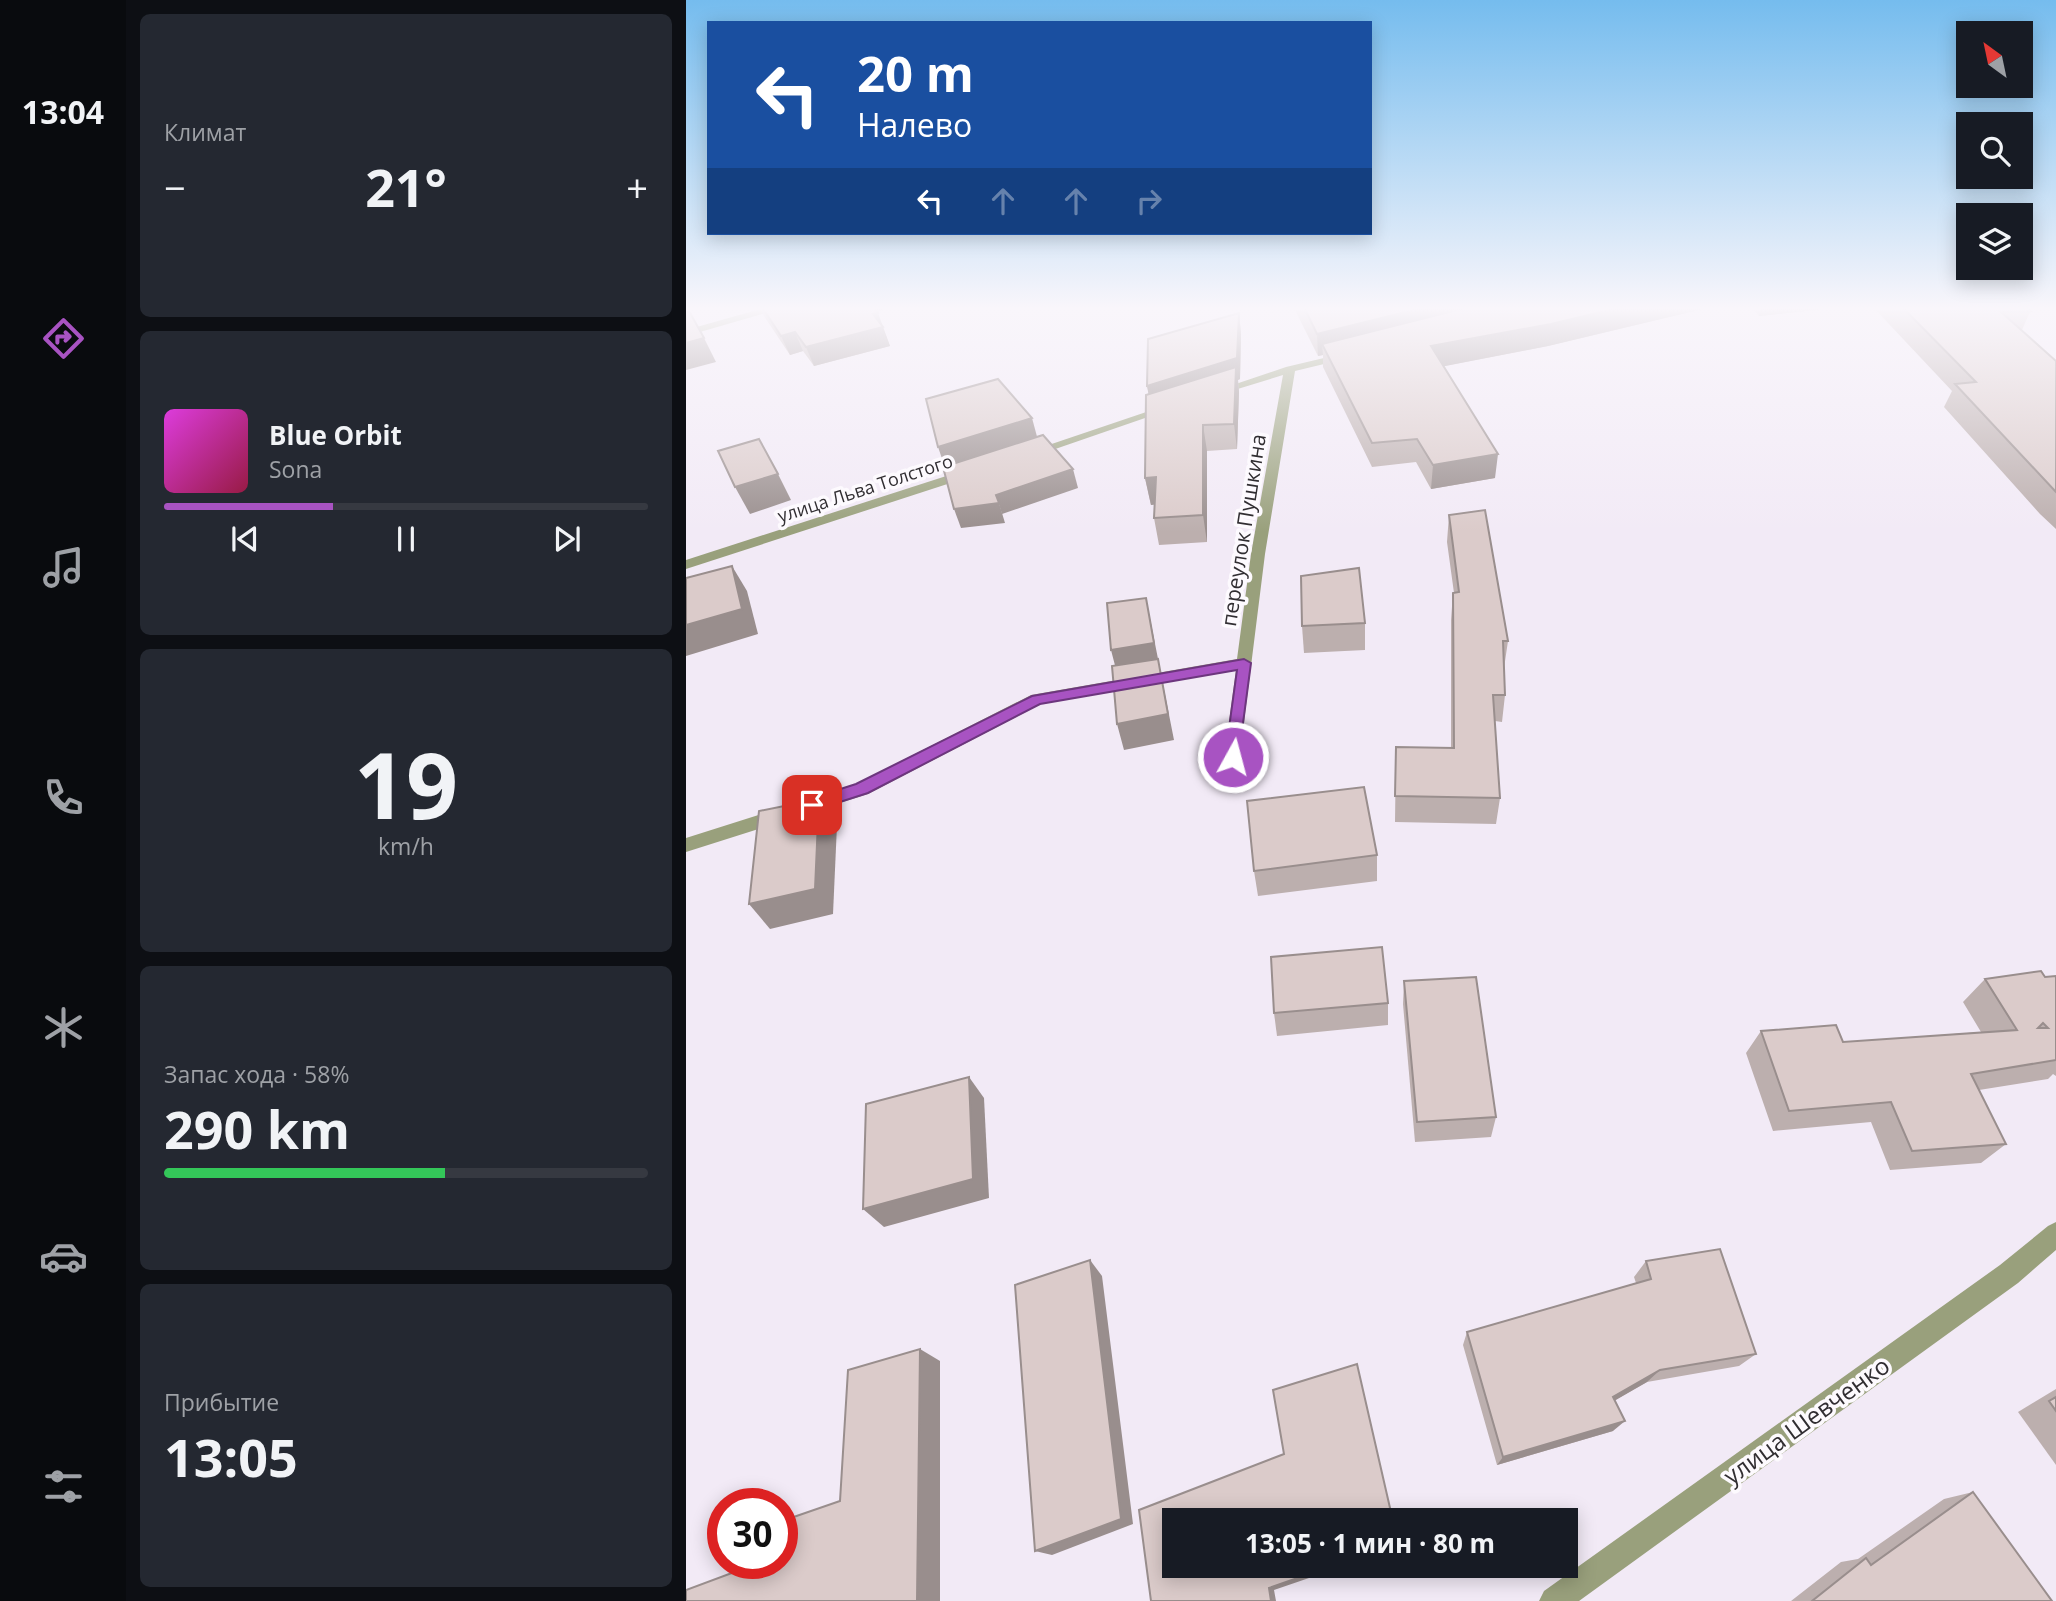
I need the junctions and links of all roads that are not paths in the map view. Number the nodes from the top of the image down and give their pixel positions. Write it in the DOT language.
graph roads {
  1 [pos="1250,382"];
  2 [pos="1288,382"];
  3 [pos="1211,394"];
  4 [pos="1185,403"];
  5 [pos="1014,458"];
  6 [pos="975,471"];
  7 [pos="686,565"];
  8 [pos="1244,663"];
  9 [pos="1230,781"];
  10 [pos="686,845"];
  11 [pos="2056,1234"];
  12 [pos="1554,1601"];
  1 -- 3 [label="street"];
  2 -- 8 [label="street, переулок Пушкина"];
  4 -- 5 [label="street"];
  6 -- 7 [label="street, улица Льва Толстого"];
  8 -- 9 [label="street, переулок Пушкина"];
  8 -- 10 [label="street"];
  11 -- 12 [label="street, улица Шевченко"];
}
